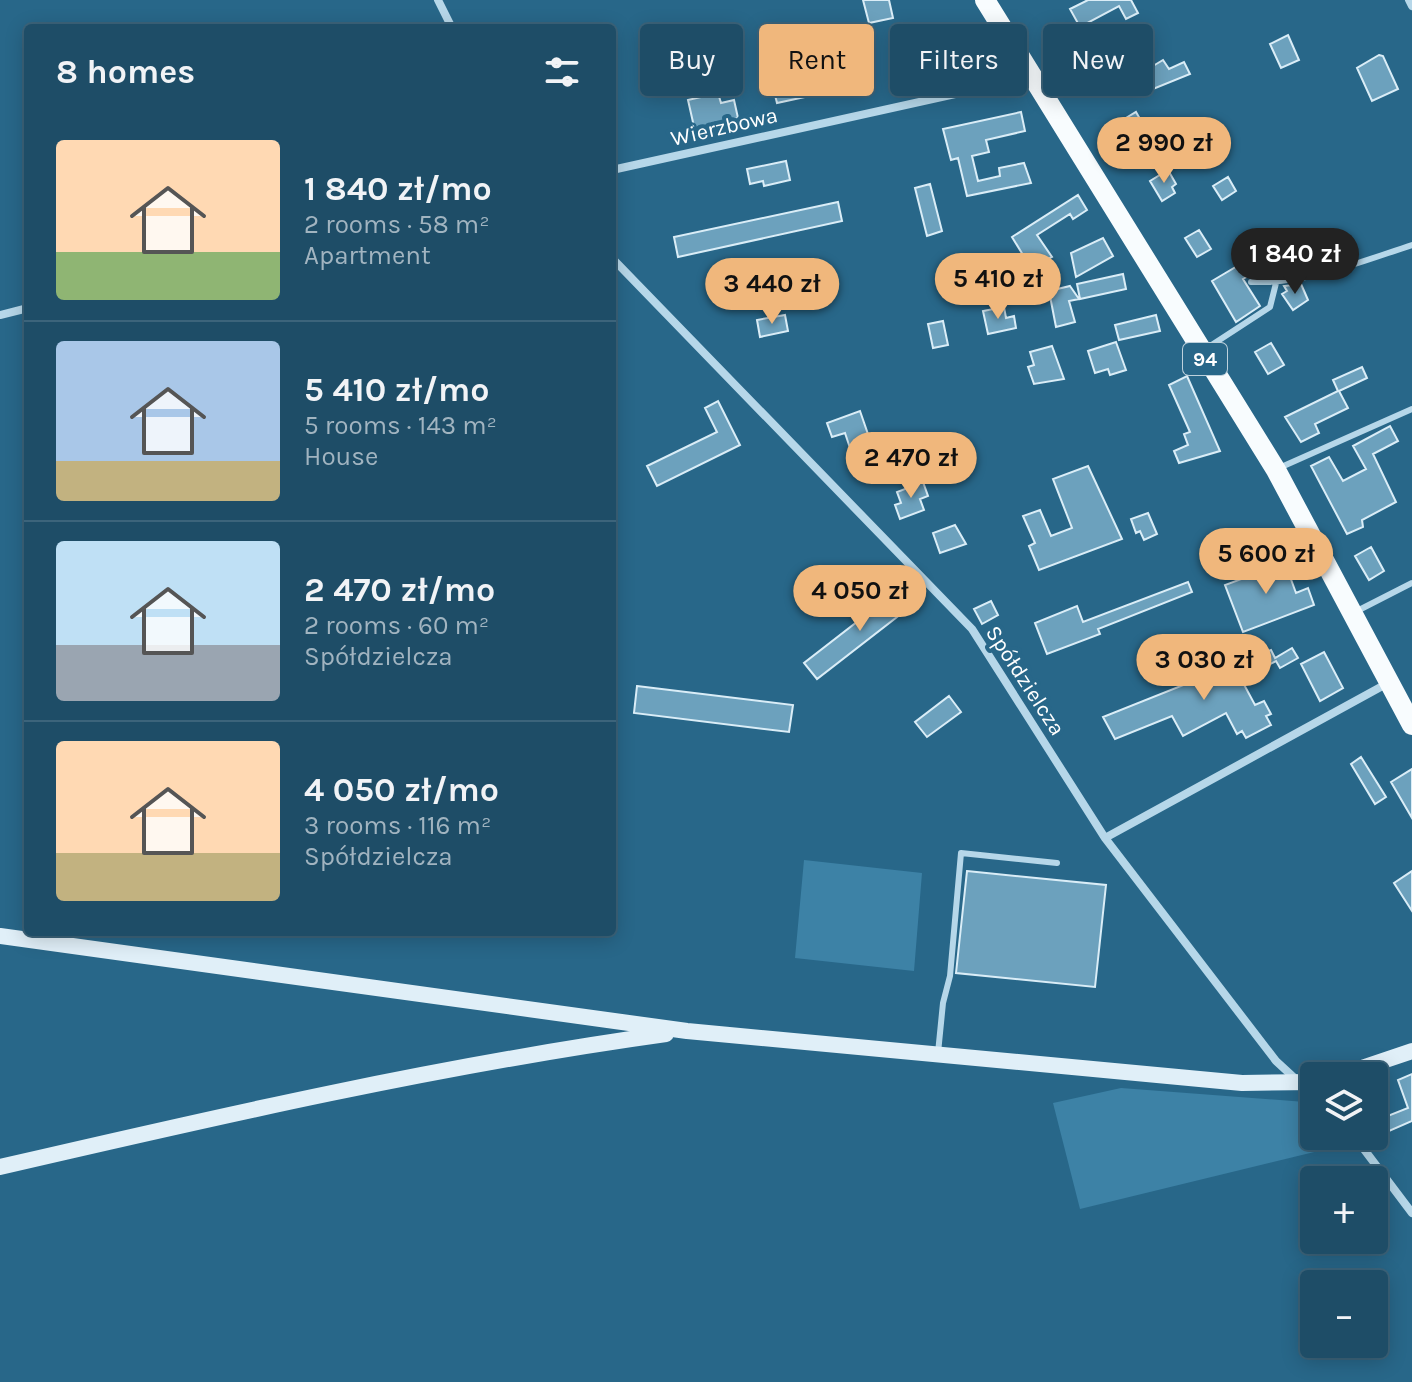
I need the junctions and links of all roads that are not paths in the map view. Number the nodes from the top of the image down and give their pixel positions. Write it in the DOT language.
graph roads {
  1 [pos="438,0"];
  2 [pos="985,0"];
  3 [pos="1409,0"];
  4 [pos="1412,6"];
  5 [pos="450,24"];
  6 [pos="1032,77"];
  7 [pos="616,169"];
  8 [pos="1412,245"];
  9 [pos="616,262"];
  10 [pos="1251,282"];
  11 [pos="1276,283"];
  12 [pos="24,309"];
  13 [pos="0,315"];
  14 [pos="1201,352"];
  15 [pos="1412,409"];
  16 [pos="1276,470"];
  17 [pos="1412,583"];
  18 [pos="1350,614"];
  19 [pos="1388,683"];
  20 [pos="1412,725"];
  21 [pos="1105,838"];
  22 [pos="1057,863"];
  23 [pos="0,936"];
  24 [pos="571,1015"];
  25 [pos="687,1031"];
  26 [pos="562,1049"];
  27 [pos="1412,1051"];
  28 [pos="938,1057"];
  29 [pos="1379,1062"];
  30 [pos="1300,1080"];
  31 [pos="1300,1087"];
  32 [pos="1365,1150"];
  33 [pos="0,1167"];
  34 [pos="1412,1213"];
  1 -- 5 [label="street"];
  2 -- 6 [label="main road, 94"];
  3 -- 4 [label="street"];
  6 -- 7 [label="street, Wierzbowa"];
  6 -- 14 [label="main road, 94"];
  8 -- 11 [label="lane"];
  9 -- 21 [label="street, Spółdzielcza"];
  10 -- 11 [label="lane"];
  11 -- 14 [label="lane"];
  12 -- 13 [label="street"];
  14 -- 16 [label="main road, 94"];
  15 -- 16 [label="lane"];
  16 -- 18 [label="main road, 94"];
  17 -- 18 [label="lane"];
  18 -- 19 [label="main road, 94"];
  19 -- 20 [label="main road, 94"];
  19 -- 21 [label="street"];
  21 -- 30 [label="street, Spółdzielcza"];
  22 -- 28 [label="lane"];
  23 -- 24 [label="main road"];
  24 -- 25 [label="main road"];
  24 -- 26 [label="main road"];
  25 -- 26 [label="main road"];
  25 -- 28 [label="main road"];
  26 -- 33 [label="main road"];
  27 -- 29 [label="main road"];
  28 -- 31 [label="main road"];
  32 -- 34 [label="street"];
}
